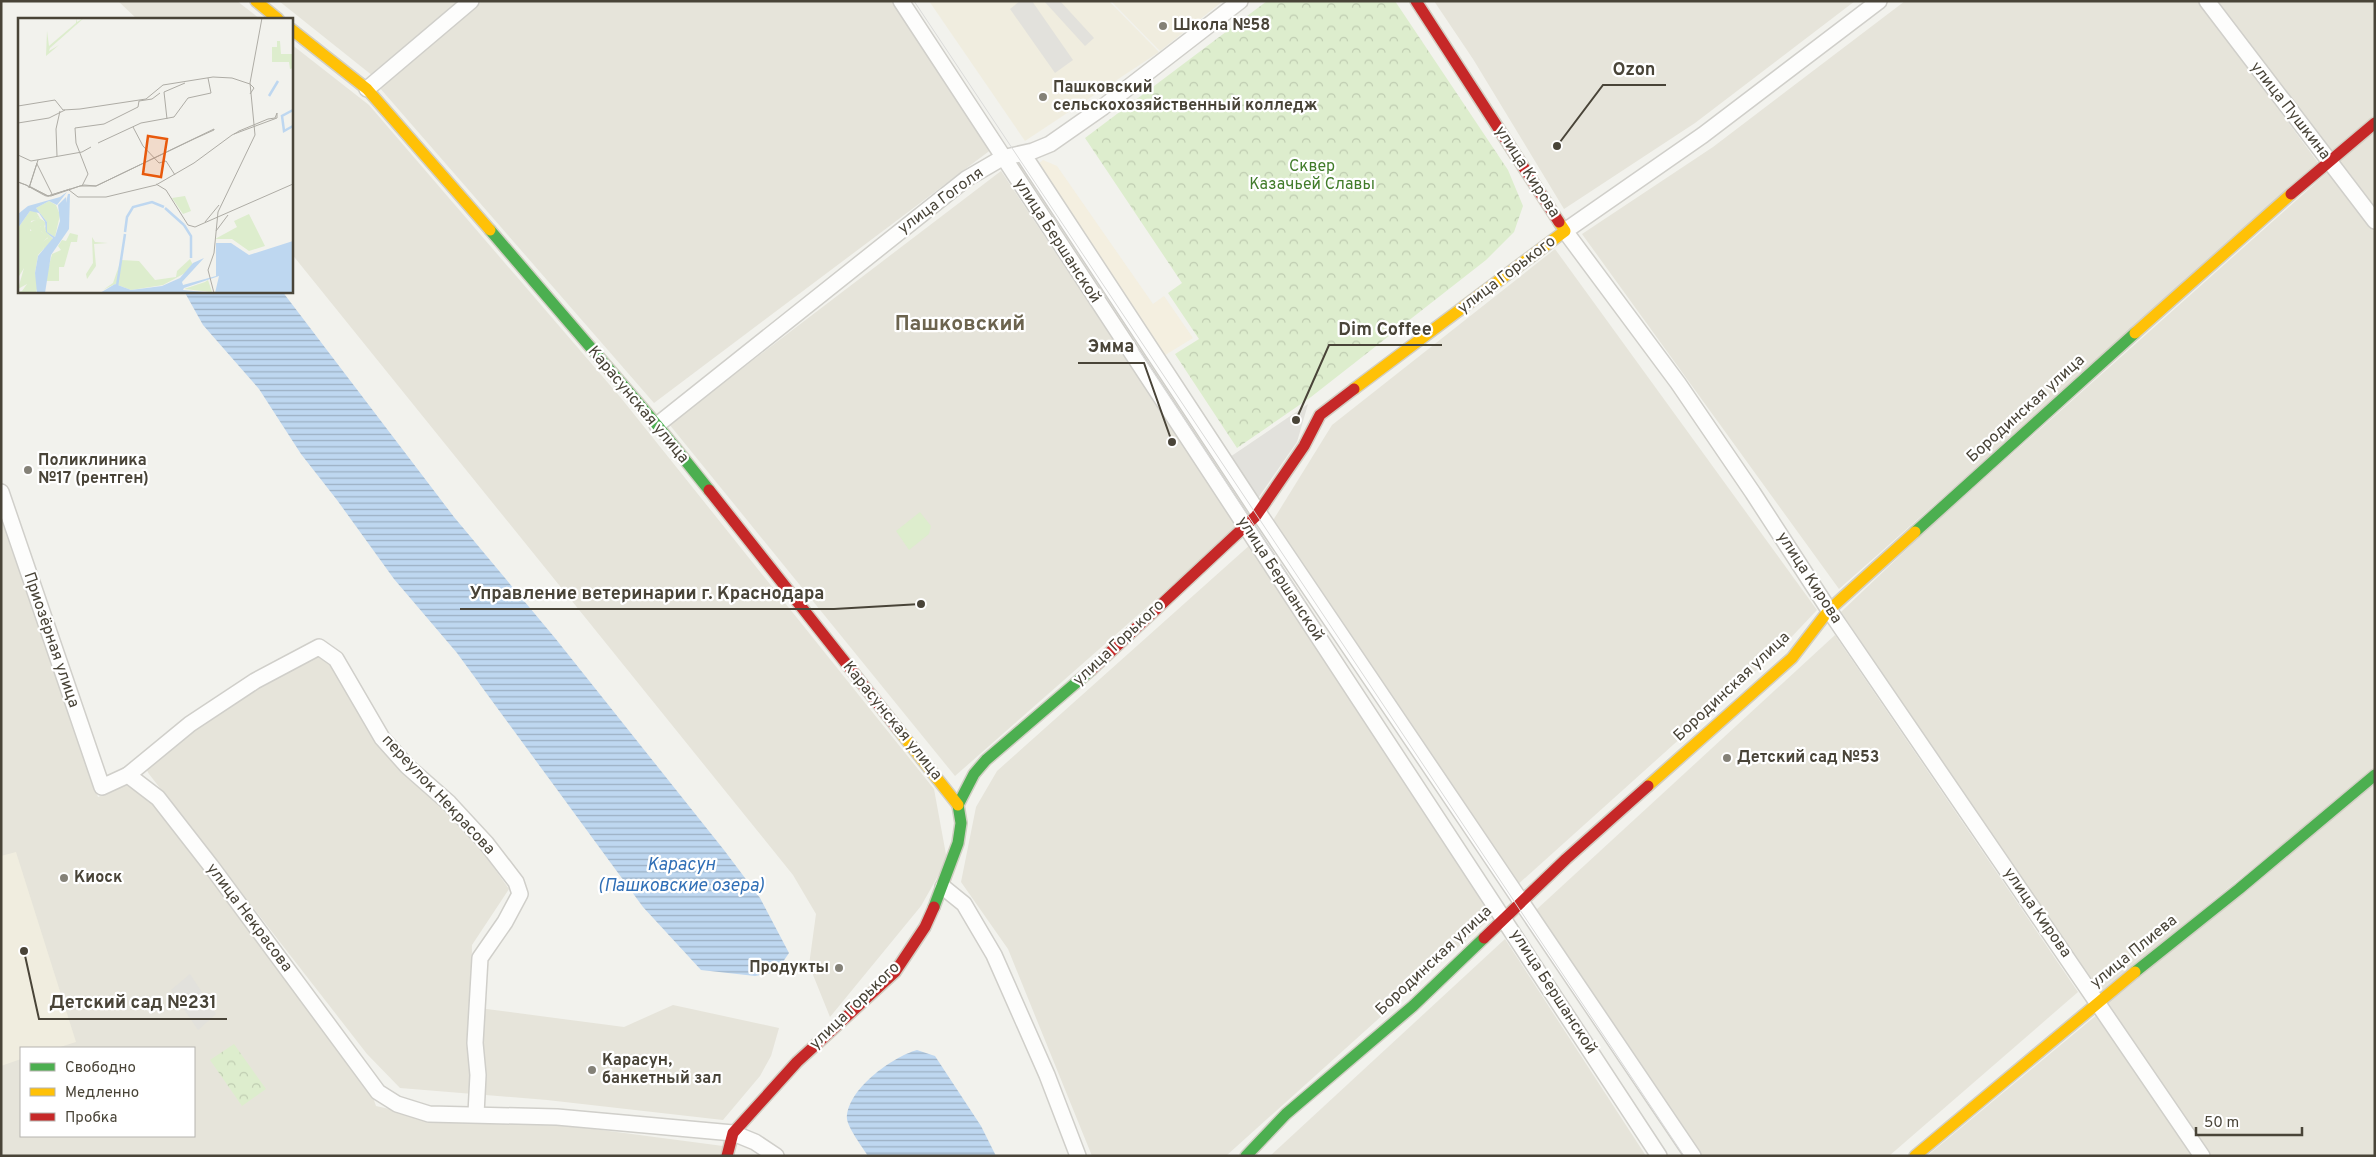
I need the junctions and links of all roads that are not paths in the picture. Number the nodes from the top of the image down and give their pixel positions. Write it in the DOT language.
graph roads {
  1 [pos="256,1"];
  2 [pos="471,1"];
  3 [pos="901,1"];
  4 [pos="1240,1"];
  5 [pos="1416,1"];
  6 [pos="1879,1"];
  7 [pos="2207,1"];
  8 [pos="277,18"];
  9 [pos="292,30"];
  10 [pos="367,89"];
  11 [pos="2375,123"];
  12 [pos="1023,154"];
  13 [pos="1002,158"];
  14 [pos="2328,161"];
  15 [pos="2375,220"];
  16 [pos="1565,231"];
  17 [pos="656,425"];
  18 [pos="1,492"];
  19 [pos="1258,512"];
  20 [pos="1245,526"];
  21 [pos="1829,610"];
  22 [pos="128,775"];
  23 [pos="2375,776"];
  24 [pos="958,806"];
  25 [pos="943,886"];
  26 [pos="1521,901"];
  27 [pos="1504,918"];
  28 [pos="2098,1001"];
  29 [pos="476,1114"];
  30 [pos="733,1133"];
  31 [pos="727,1156"];
  32 [pos="776,1156"];
  33 [pos="1078,1156"];
  34 [pos="1246,1156"];
  35 [pos="1660,1156"];
  36 [pos="1693,1156"];
  37 [pos="1915,1156"];
  38 [pos="2202,1156"];
  1 -- 8 [label="street"];
  2 -- 10 [label="street"];
  3 -- 13 [label="street, улица Бершанской"];
  4 -- 12 [label="street, улица Гоголя"];
  5 -- 16 [label="street, улица Кирова"];
  6 -- 16 [label="street, улица Горького"];
  7 -- 14 [label="street, улица Пушкина"];
  9 -- 10 [label="street, Карасунская улица"];
  10 -- 17 [label="street, Карасунская улица"];
  11 -- 14 [label="street, Бородинская улица"];
  12 -- 13 [label="street, улица Гоголя"];
  12 -- 19 [label="street, улица Бершанской"];
  13 -- 17 [label="street, улица Гоголя"];
  13 -- 20 [label="street, улица Бершанской"];
  14 -- 15 [label="street, улица Пушкина"];
  14 -- 21 [label="street, Бородинская улица"];
  16 -- 19 [label="street, улица Горького"];
  16 -- 21 [label="street, улица Кирова"];
  17 -- 24 [label="street, Карасунская улица"];
  18 -- 22 [label="street, Приозёрная улица"];
  19 -- 20 [label="street, улица Горького"];
  19 -- 26 [label="street, улица Бершанской"];
  20 -- 24 [label="street, улица Горького"];
  20 -- 27 [label="street, улица Бершанской"];
  21 -- 26 [label="street, Бородинская улица"];
  21 -- 28 [label="street, улица Кирова"];
  22 -- 29 [label="street, улица Некрасова"];
  22 -- 29 [label="street, переулок Некрасова"];
  23 -- 28 [label="street, улица Плиева"];
  24 -- 25 [label="street, улица Горького"];
  25 -- 30 [label="street, улица Горького"];
  25 -- 33 [label="street"];
  26 -- 27 [label="street, Бородинская улица"];
  26 -- 36 [label="street, улица Бершанской"];
  27 -- 34 [label="street, Бородинская улица"];
  27 -- 35 [label="street, улица Бершанской"];
  28 -- 37 [label="street, улица Плиева"];
  28 -- 38 [label="street, улица Кирова"];
  29 -- 30 [label="street"];
  30 -- 31 [label="street"];
  30 -- 32 [label="street"];
}
